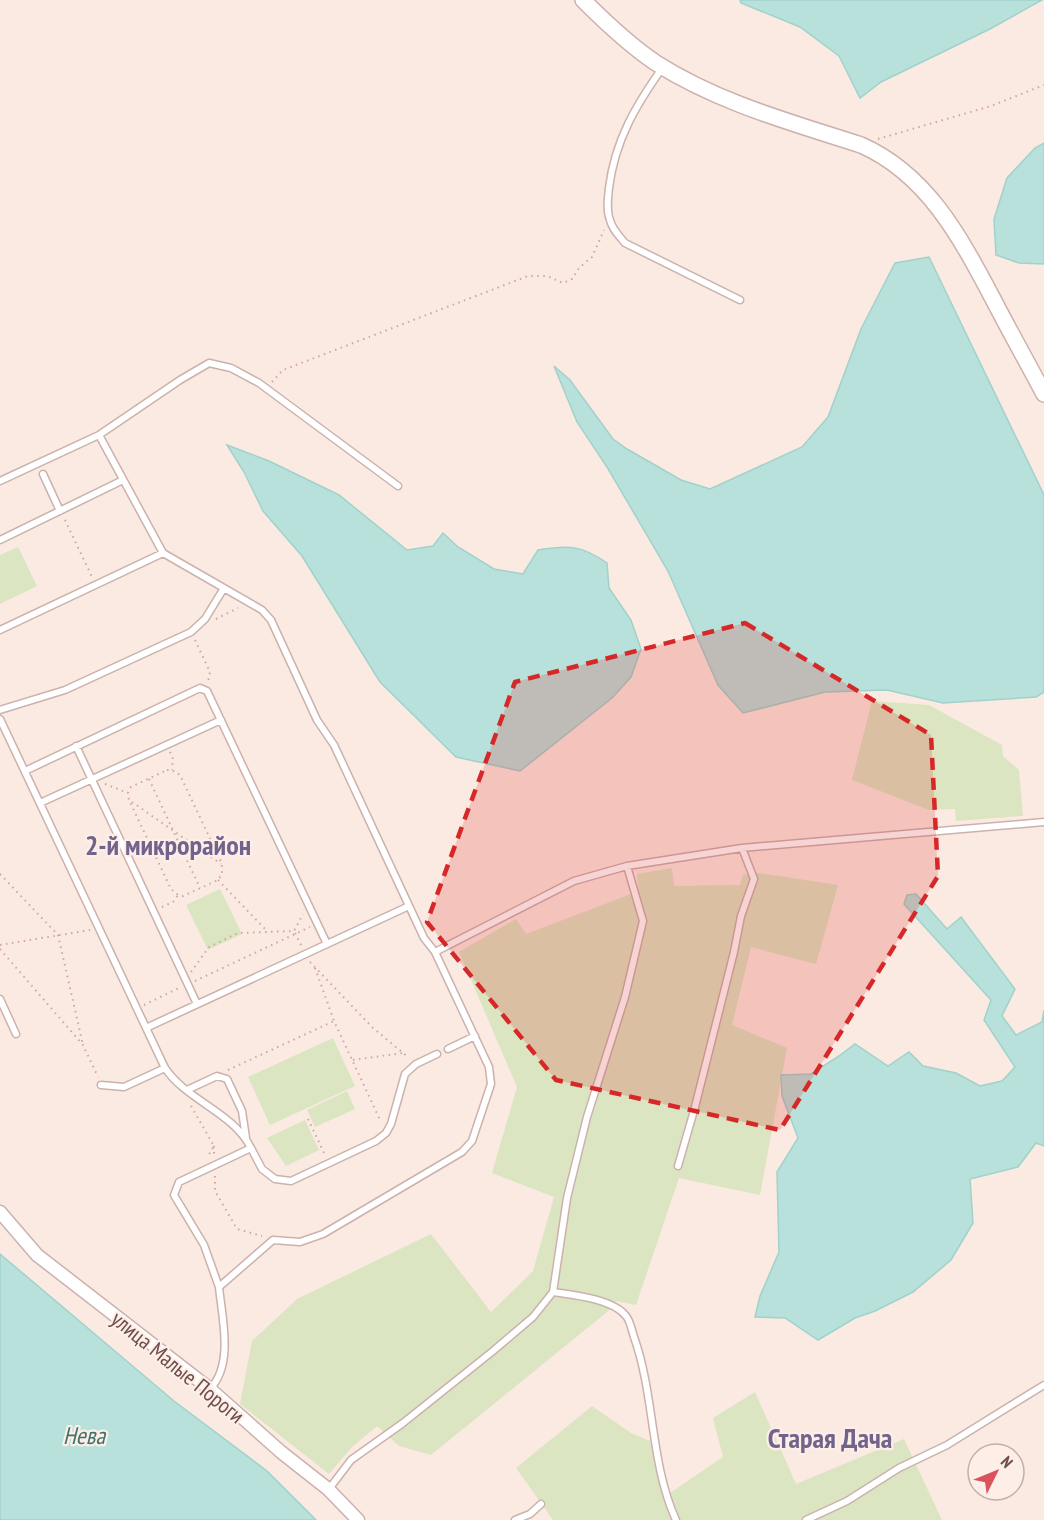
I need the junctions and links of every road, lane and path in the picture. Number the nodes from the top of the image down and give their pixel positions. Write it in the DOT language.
graph roads {
  1 [pos="583,0"];
  2 [pos="663,66"];
  3 [pos="1044,85"];
  4 [pos="861,145"];
  5 [pos="609,220"];
  6 [pos="740,300"];
  7 [pos="266,389"];
  8 [pos="1044,394"];
  9 [pos="99,435"];
  10 [pos="43,474"];
  11 [pos="123,480"];
  12 [pos="0,481"];
  13 [pos="398,486"];
  14 [pos="60,511"];
  15 [pos="0,540"];
  16 [pos="163,553"];
  17 [pos="96,585"];
  18 [pos="224,588"];
  19 [pos="249,603"];
  20 [pos="0,630"];
  21 [pos="193,630"];
  22 [pos="207,691"];
  23 [pos="0,710"];
  24 [pos="0,719"];
  25 [pos="221,720"];
  26 [pos="166,745"];
  27 [pos="76,746"];
  28 [pos="172,770"];
  29 [pos="25,771"];
  30 [pos="92,779"];
  31 [pos="149,779"];
  32 [pos="128,793"];
  33 [pos="129,800"];
  34 [pos="40,803"];
  35 [pos="1044,822"];
  36 [pos="174,831"];
  37 [pos="742,848"];
  38 [pos="222,864"];
  39 [pos="627,866"];
  40 [pos="0,874"];
  41 [pos="218,880"];
  42 [pos="200,888"];
  43 [pos="178,895"];
  44 [pos="308,903"];
  45 [pos="409,906"];
  46 [pos="154,911"];
  47 [pos="318,924"];
  48 [pos="99,928"];
  49 [pos="268,932"];
  50 [pos="295,932"];
  51 [pos="58,935"];
  52 [pos="327,944"];
  53 [pos="0,945"];
  54 [pos="0,949"];
  55 [pos="303,950"];
  56 [pos="435,952"];
  57 [pos="308,961"];
  58 [pos="315,968"];
  59 [pos="187,982"];
  60 [pos="0,999"];
  61 [pos="197,1004"];
  62 [pos="142,1006"];
  63 [pos="334,1021"];
  64 [pos="146,1028"];
  65 [pos="16,1034"];
  66 [pos="474,1036"];
  67 [pos="83,1045"];
  68 [pos="448,1049"];
  69 [pos="403,1053"];
  70 [pos="437,1054"];
  71 [pos="353,1060"];
  72 [pos="416,1064"];
  73 [pos="165,1068"];
  74 [pos="217,1076"];
  75 [pos="101,1085"];
  76 [pos="187,1090"];
  77 [pos="189,1104"];
  78 [pos="308,1119"];
  79 [pos="386,1133"];
  80 [pos="246,1139"];
  81 [pos="214,1146"];
  82 [pos="251,1148"];
  83 [pos="329,1163"];
  84 [pos="214,1166"];
  85 [pos="678,1166"];
  86 [pos="197,1174"];
  87 [pos="0,1212"];
  88 [pos="273,1240"];
  89 [pos="219,1287"];
  90 [pos="554,1292"];
  91 [pos="1044,1385"];
  92 [pos="210,1389"];
  93 [pos="328,1489"];
  94 [pos="541,1504"];
  95 [pos="358,1520"];
  96 [pos="515,1520"];
  97 [pos="676,1520"];
  98 [pos="806,1520"];
  1 -- 2 [label="street"];
  2 -- 4 [label="street"];
  2 -- 5 [label="lane"];
  3 -- 4 [label="path"];
  4 -- 8 [label="street"];
  5 -- 6 [label="lane"];
  5 -- 7 [label="path"];
  7 -- 9 [label="lane"];
  7 -- 13 [label="lane"];
  9 -- 11 [label="lane"];
  9 -- 12 [label="lane"];
  10 -- 14 [label="lane"];
  11 -- 14 [label="lane"];
  11 -- 16 [label="lane"];
  14 -- 15 [label="lane"];
  14 -- 17 [label="path"];
  16 -- 17 [label="lane"];
  16 -- 18 [label="lane"];
  17 -- 20 [label="lane"];
  18 -- 19 [label="lane"];
  18 -- 21 [label="lane"];
  19 -- 21 [label="path"];
  19 -- 45 [label="lane"];
  21 -- 22 [label="path"];
  21 -- 23 [label="lane"];
  22 -- 25 [label="lane"];
  22 -- 27 [label="lane"];
  24 -- 29 [label="lane"];
  25 -- 26 [label="lane"];
  25 -- 44 [label="lane"];
  26 -- 28 [label="path"];
  26 -- 30 [label="lane"];
  27 -- 29 [label="lane"];
  27 -- 30 [label="lane"];
  28 -- 31 [label="path"];
  28 -- 38 [label="path"];
  29 -- 34 [label="lane"];
  30 -- 32 [label="path"];
  30 -- 34 [label="lane"];
  30 -- 46 [label="lane"];
  31 -- 32 [label="path"];
  31 -- 36 [label="path"];
  32 -- 33 [label="path"];
  33 -- 36 [label="path"];
  33 -- 43 [label="path"];
  34 -- 48 [label="lane"];
  35 -- 37 [label="lane"];
  36 -- 38 [label="path"];
  36 -- 42 [label="path"];
  37 -- 39 [label="lane"];
  37 -- 85 [label="lane"];
  38 -- 41 [label="path"];
  39 -- 56 [label="lane"];
  39 -- 90 [label="lane"];
  40 -- 51 [label="path"];
  41 -- 42 [label="path"];
  41 -- 49 [label="path"];
  42 -- 43 [label="path"];
  43 -- 46 [label="path"];
  44 -- 47 [label="lane"];
  44 -- 50 [label="path"];
  45 -- 52 [label="lane"];
  45 -- 56 [label="lane"];
  46 -- 59 [label="lane"];
  47 -- 50 [label="path"];
  47 -- 52 [label="lane"];
  48 -- 51 [label="path"];
  48 -- 64 [label="lane"];
  49 -- 50 [label="path"];
  49 -- 59 [label="path"];
  50 -- 55 [label="path"];
  50 -- 59 [label="path"];
  51 -- 53 [label="path"];
  51 -- 67 [label="path"];
  52 -- 61 [label="lane"];
  54 -- 67 [label="path"];
  56 -- 66 [label="lane"];
  57 -- 58 [label="path"];
  58 -- 63 [label="path"];
  58 -- 69 [label="path"];
  59 -- 61 [label="lane"];
  59 -- 62 [label="path"];
  60 -- 65 [label="lane"];
  61 -- 64 [label="lane"];
  63 -- 71 [label="path"];
  63 -- 74 [label="path"];
  64 -- 73 [label="lane"];
  66 -- 68 [label="lane"];
  66 -- 88 [label="lane"];
  67 -- 75 [label="path"];
  69 -- 71 [label="path"];
  69 -- 72 [label="path"];
  70 -- 72 [label="lane"];
  71 -- 79 [label="path"];
  72 -- 79 [label="lane"];
  73 -- 75 [label="lane"];
  73 -- 76 [label="lane"];
  74 -- 76 [label="lane"];
  74 -- 80 [label="lane"];
  76 -- 80 [label="lane"];
  77 -- 81 [label="path"];
  78 -- 83 [label="path"];
  79 -- 83 [label="lane"];
  80 -- 82 [label="lane"];
  81 -- 84 [label="path"];
  81 -- 86 [label="path"];
  82 -- 83 [label="lane"];
  82 -- 84 [label="lane"];
  84 -- 86 [label="lane"];
  84 -- 88 [label="path"];
  86 -- 89 [label="lane"];
  87 -- 92 [label="street, улица Малые Пороги"];
  88 -- 89 [label="lane"];
  89 -- 92 [label="lane"];
  90 -- 93 [label="lane"];
  90 -- 97 [label="lane"];
  91 -- 98 [label="lane"];
  92 -- 93 [label="street, улица Малые Пороги"];
  93 -- 95 [label="street, улица Малые Пороги"];
  94 -- 96 [label="lane"];
}
